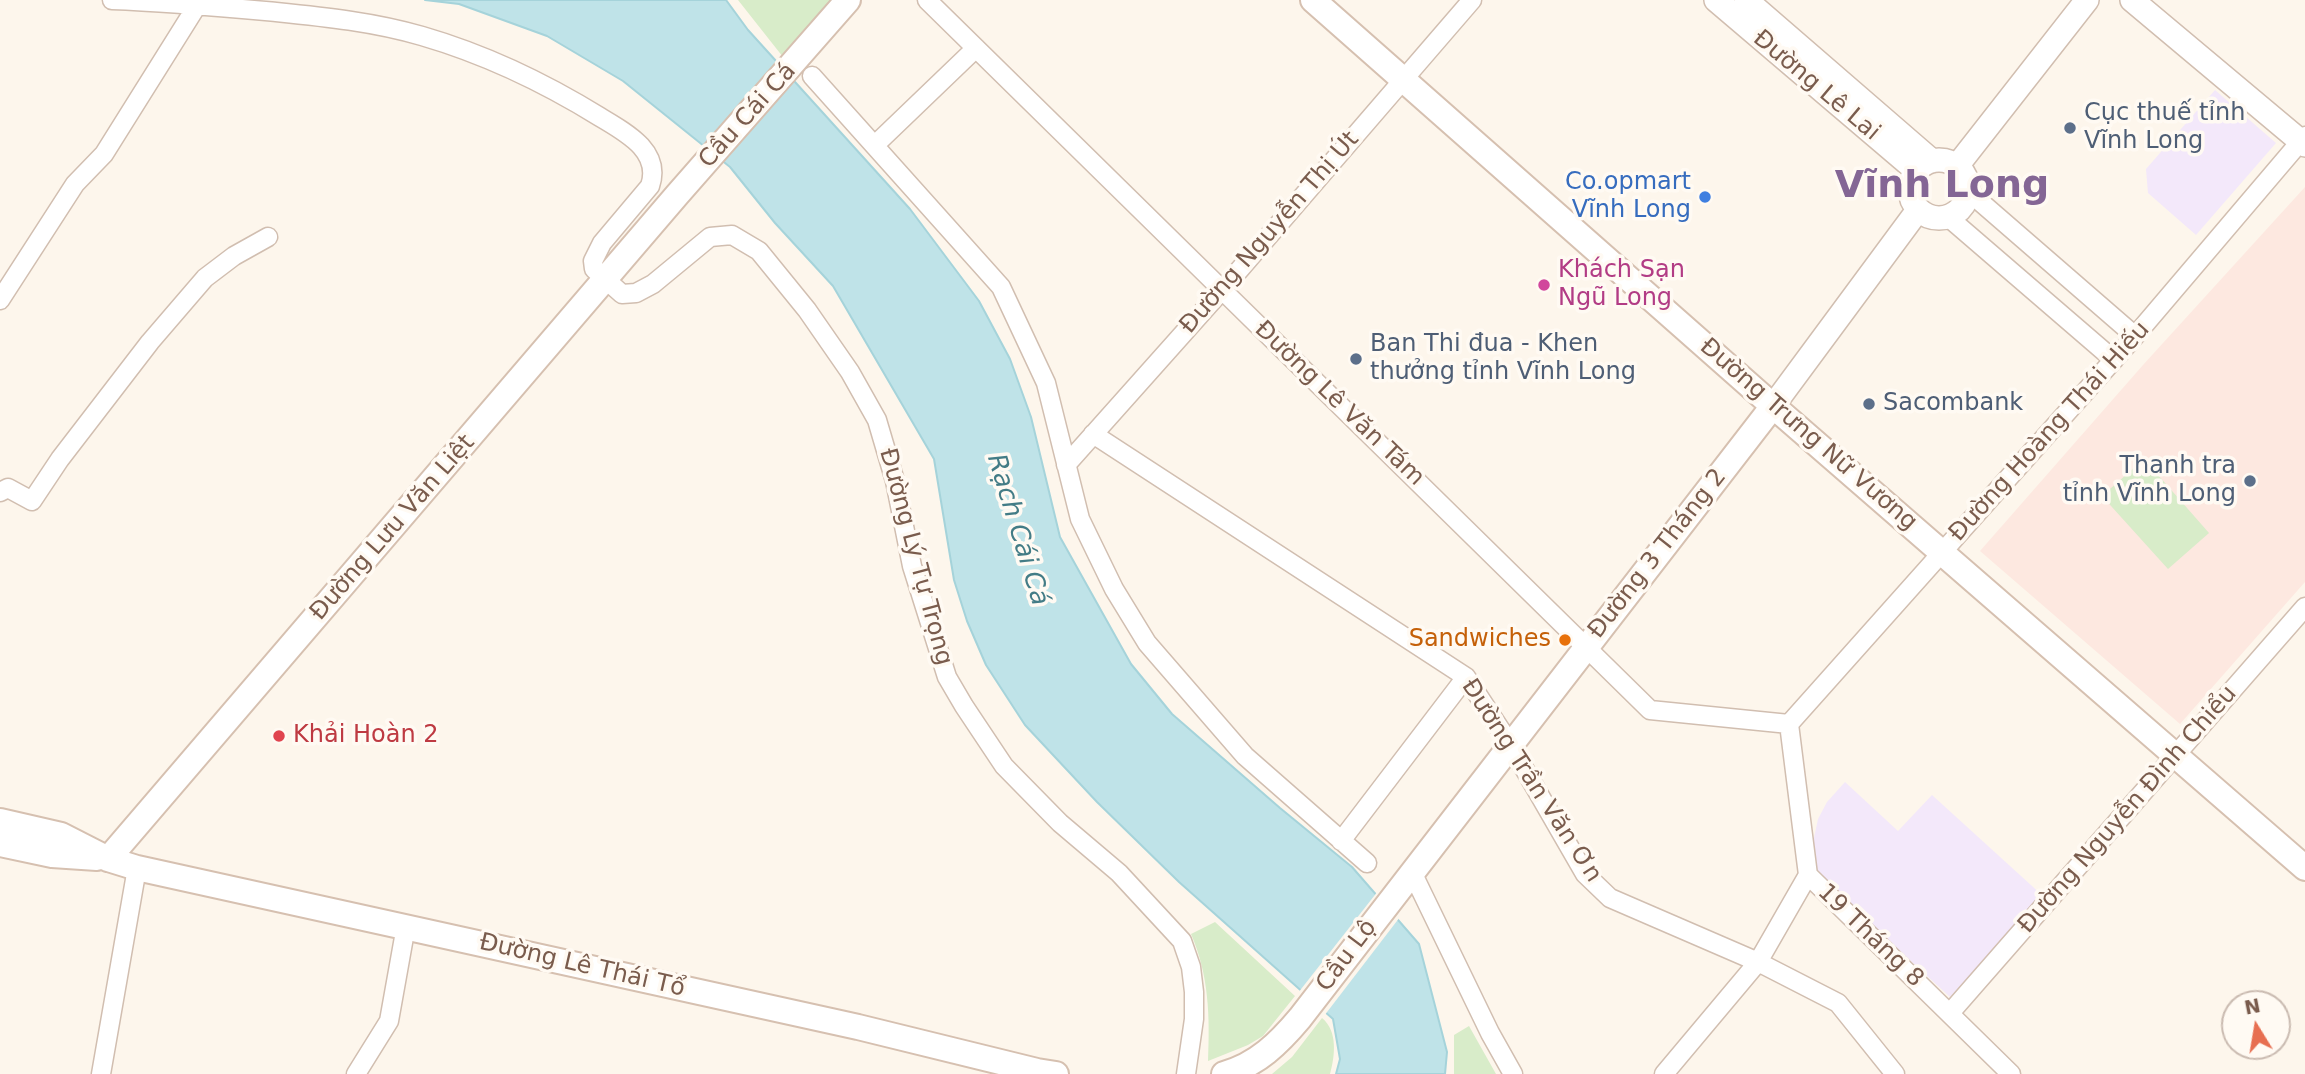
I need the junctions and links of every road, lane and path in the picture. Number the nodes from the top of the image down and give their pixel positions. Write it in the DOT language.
graph roads {
  1 [pos="112,0"];
  2 [pos="848,0"];
  3 [pos="927,0"];
  4 [pos="1312,0"];
  5 [pos="1472,0"];
  6 [pos="1716,0"];
  7 [pos="1746,0"];
  8 [pos="2087,0"];
  9 [pos="2132,0"];
  10 [pos="198,5"];
  11 [pos="976,48"];
  12 [pos="812,76"];
  13 [pos="1404,81"];
  14 [pos="2303,140"];
  15 [pos="876,144"];
  16 [pos="1925,166"];
  17 [pos="1957,166"];
  18 [pos="1969,192"];
  19 [pos="677,195"];
  20 [pos="1918,209"];
  21 [pos="1948,217"];
  22 [pos="268,237"];
  23 [pos="606,281"];
  24 [pos="1222,289"];
  25 [pos="0,300"];
  26 [pos="2135,336"];
  27 [pos="2114,360"];
  28 [pos="1773,406"];
  29 [pos="1093,434"];
  30 [pos="1066,465"];
  31 [pos="0,492"];
  32 [pos="1942,553"];
  33 [pos="2305,607"];
  34 [pos="1586,646"];
  35 [pos="1466,677"];
  36 [pos="1790,724"];
  37 [pos="1510,744"];
  38 [pos="2176,755"];
  39 [pos="0,821"];
  40 [pos="1341,841"];
  41 [pos="0,844"];
  42 [pos="108,859"];
  43 [pos="1367,863"];
  44 [pos="2305,867"];
  45 [pos="137,868"];
  46 [pos="1412,872"];
  47 [pos="1808,875"];
  48 [pos="1394,895"];
  49 [pos="406,926"];
  50 [pos="1758,962"];
  51 [pos="1950,1013"];
  52 [pos="1043,1073"];
  53 [pos="101,1074"];
  54 [pos="356,1074"];
  55 [pos="1186,1074"];
  56 [pos="1224,1074"];
  57 [pos="1513,1074"];
  58 [pos="1664,1074"];
  59 [pos="1895,1074"];
  60 [pos="2011,1074"];
  1 -- 10 [label="street"];
  2 -- 19 [label="main road, Cầu Cái Cá"];
  3 -- 11 [label="street, Đường Lê Văn Tám"];
  4 -- 13 [label="main road, Đường Trưng Nữ Vương"];
  5 -- 13 [label="street, Đường Nguyễn Thị Út"];
  6 -- 16 [label="street, Đường Lê Lai"];
  7 -- 16 [label="street, Đường Lê Lai"];
  8 -- 17 [label="street"];
  9 -- 14 [label="street"];
  10 -- 23 [label="street"];
  10 -- 25 [label="street"];
  11 -- 15 [label="street"];
  11 -- 24 [label="street, Đường Lê Văn Tám"];
  12 -- 15 [label="street"];
  13 -- 24 [label="street, Đường Nguyễn Thị Út"];
  13 -- 28 [label="main road, Đường Trưng Nữ Vương"];
  14 -- 26 [label="street, Đường Hoàng Thái Hiếu"];
  15 -- 30 [label="street"];
  16 -- 17 [label="street"];
  16 -- 20 [label="street"];
  17 -- 18 [label="street"];
  18 -- 21 [label="street"];
  18 -- 26 [label="street"];
  19 -- 23 [label="main road, Đường Lưu Văn Liệt"];
  20 -- 21 [label="street"];
  20 -- 28 [label="street, Đường 3 Tháng 2"];
  21 -- 27 [label="street"];
  22 -- 31 [label="street"];
  23 -- 42 [label="main road, Đường Lưu Văn Liệt"];
  23 -- 55 [label="street, Đường Lý Tự Trọng"];
  24 -- 29 [label="street, Đường Nguyễn Thị Út"];
  24 -- 34 [label="street, Đường Lê Văn Tám"];
  26 -- 27 [label="street, Đường Hoàng Thái Hiếu"];
  27 -- 32 [label="street, Đường Hoàng Thái Hiếu"];
  28 -- 32 [label="main road, Đường Trưng Nữ Vương"];
  28 -- 34 [label="main road, Đường 3 Tháng 2"];
  29 -- 30 [label="street, Đường Nguyễn Thị Út"];
  29 -- 35 [label="street, Đường Trần Văn Ơn"];
  30 -- 40 [label="street"];
  32 -- 36 [label="street, Đường Hoàng Thái Hiếu"];
  32 -- 38 [label="main road, Đường Trưng Nữ Vương"];
  33 -- 38 [label="street, Đường Nguyễn Đình Chiểu"];
  34 -- 36 [label="street, Đường Lê Văn Tám"];
  34 -- 37 [label="main road, Đường 3 Tháng 2"];
  35 -- 37 [label="street, Đường Trần Văn Ơn"];
  35 -- 40 [label="street"];
  36 -- 47 [label="street, 19 Tháng 8"];
  37 -- 46 [label="main road, Đường 3 Tháng 2"];
  37 -- 50 [label="street, Đường Trần Văn Ơn"];
  38 -- 44 [label="main road, Đường Trưng Nữ Vương"];
  38 -- 51 [label="street, Đường Nguyễn Đình Chiểu"];
  39 -- 42 [label="main road, Đường Lê Thái Tổ"];
  40 -- 43 [label="street"];
  41 -- 42 [label="main road, Đường Lê Thái Tổ"];
  42 -- 45 [label="main road, Đường Lê Thái Tổ"];
  45 -- 49 [label="main road, Đường Lê Thái Tổ"];
  45 -- 53 [label="street"];
  46 -- 48 [label="main road, Đường 3 Tháng 2"];
  46 -- 57 [label="street"];
  47 -- 50 [label="street"];
  47 -- 51 [label="street, 19 Tháng 8"];
  48 -- 56 [label="main road, Cầu Lộ"];
  49 -- 52 [label="main road, Đường Lê Thái Tổ"];
  49 -- 54 [label="street"];
  50 -- 58 [label="street"];
  50 -- 59 [label="street, Đường Trần Văn Ơn"];
  51 -- 60 [label="street, 19 Tháng 8"];
}
